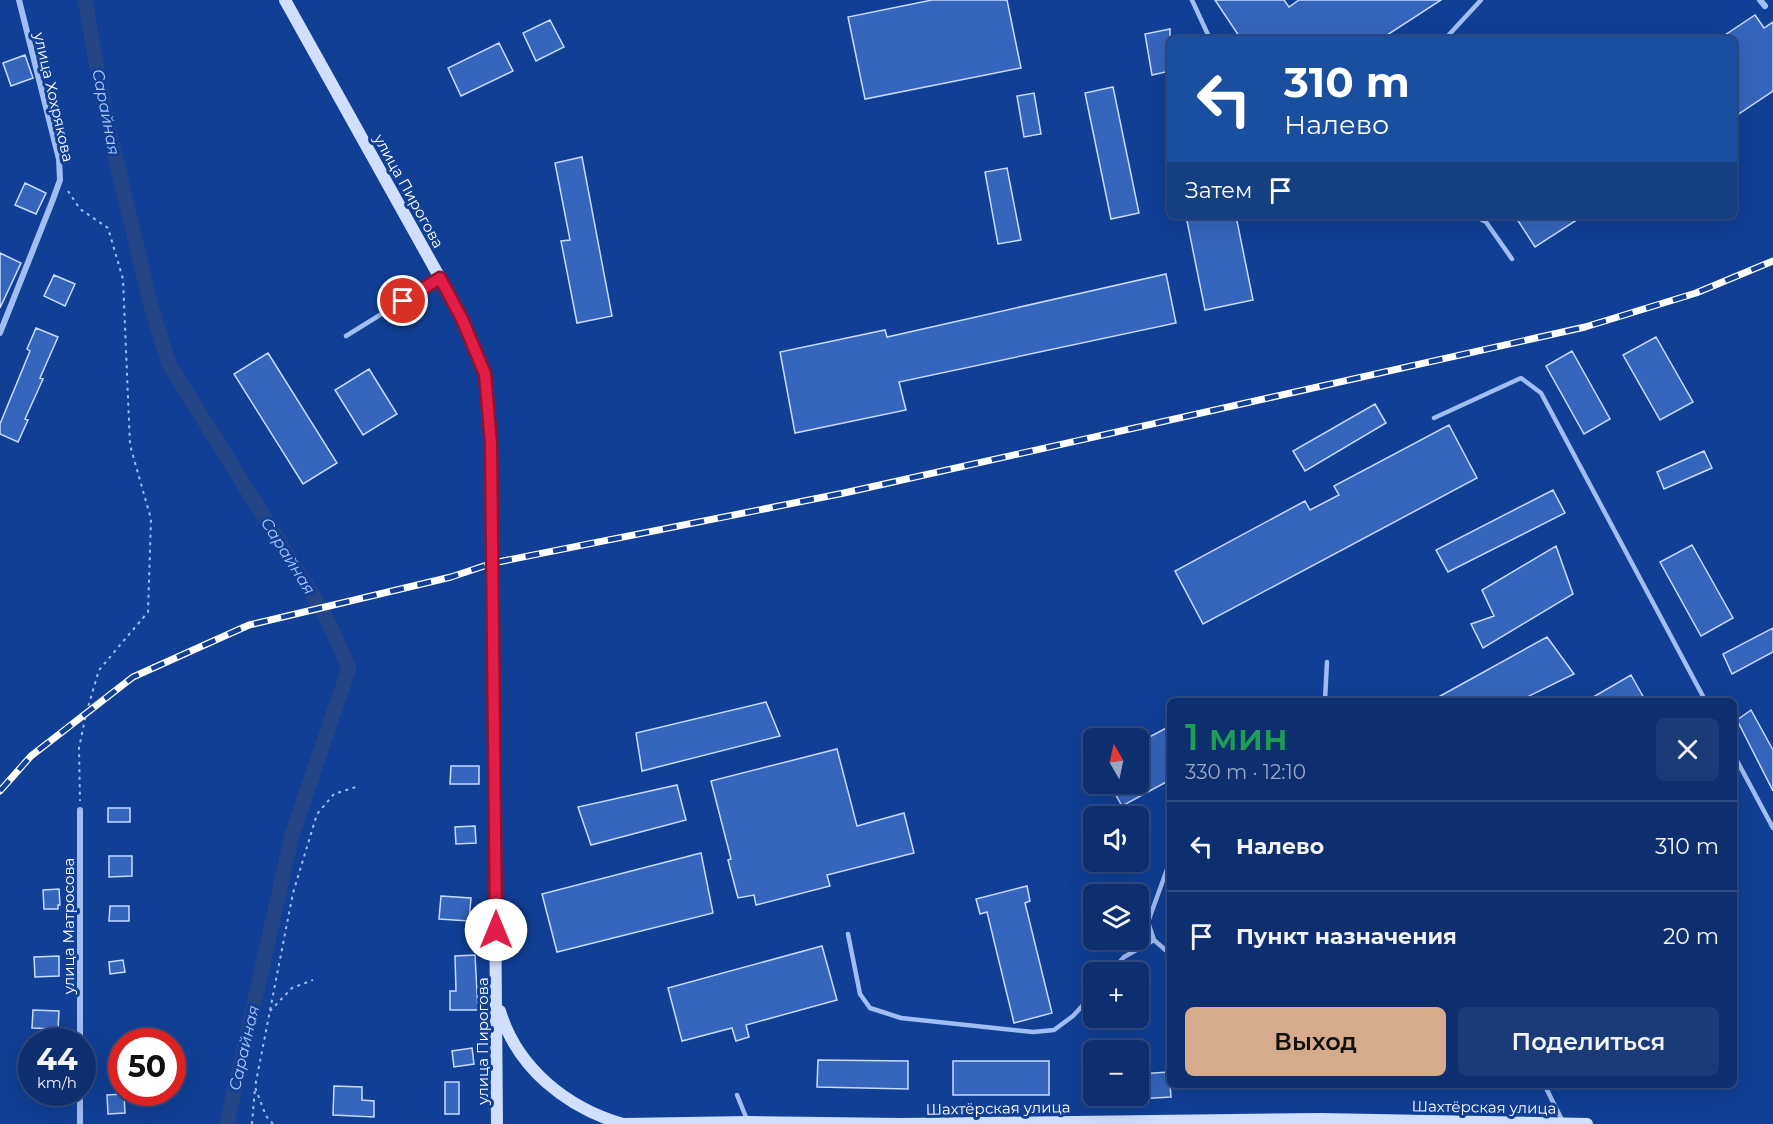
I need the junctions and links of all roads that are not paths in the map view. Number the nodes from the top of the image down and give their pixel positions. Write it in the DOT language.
graph roads {
  1 [pos="19,0"];
  2 [pos="285,0"];
  3 [pos="1192,0"];
  4 [pos="1481,0"];
  5 [pos="1760,0"];
  6 [pos="1764,6"];
  7 [pos="1209,36"];
  8 [pos="1448,36"];
  9 [pos="1480,219"];
  10 [pos="1512,259"];
  11 [pos="440,278"];
  12 [pos="0,333"];
  13 [pos="346,336"];
  14 [pos="1434,418"];
  15 [pos="1327,662"];
  16 [pos="1325,698"];
  17 [pos="1704,698"];
  18 [pos="1737,762"];
  19 [pos="80,810"];
  20 [pos="1773,828"];
  21 [pos="1167,869"];
  22 [pos="848,934"];
  23 [pos="1154,940"];
  24 [pos="1167,951"];
  25 [pos="1120,962"];
  26 [pos="496,999"];
  27 [pos="1083,1006"];
  28 [pos="80,1028"];
  29 [pos="1546,1088"];
  30 [pos="737,1095"];
  31 [pos="80,1106"];
  32 [pos="1266,1121"];
  33 [pos="748,1122"];
  34 [pos="1067,1123"];
  35 [pos="80,1124"];
  36 [pos="498,1124"];
  37 [pos="623,1124"];
  38 [pos="901,1124"];
  39 [pos="1564,1124"];
  40 [pos="1587,1124"];
  1 -- 12 [label="street, улица Хохрякова"];
  2 -- 11 [label="main road, улица Пирогова"];
  3 -- 7 [label="lane"];
  4 -- 8 [label="lane"];
  5 -- 6 [label="street"];
  9 -- 10 [label="lane"];
  11 -- 13 [label="lane"];
  11 -- 26 [label="main road, улица Пирогова"];
  14 -- 17 [label="lane"];
  15 -- 16 [label="lane"];
  18 -- 20 [label="lane"];
  19 -- 28 [label="street, улица Матросова"];
  21 -- 23 [label="lane"];
  22 -- 27 [label="lane"];
  23 -- 24 [label="lane"];
  23 -- 25 [label="lane"];
  26 -- 36 [label="main road, улица Пирогова"];
  26 -- 37 [label="main road"];
  29 -- 39 [label="lane"];
  30 -- 33 [label="lane"];
  31 -- 35 [label="street"];
  32 -- 34 [label="main road, Шахтёрская улица"];
  32 -- 39 [label="main road, Шахтёрская улица"];
  33 -- 37 [label="main road, Шахтёрская улица"];
  33 -- 38 [label="main road, Шахтёрская улица"];
  34 -- 38 [label="main road, Шахтёрская улица"];
  39 -- 40 [label="main road, Шахтёрская улица"];
}
